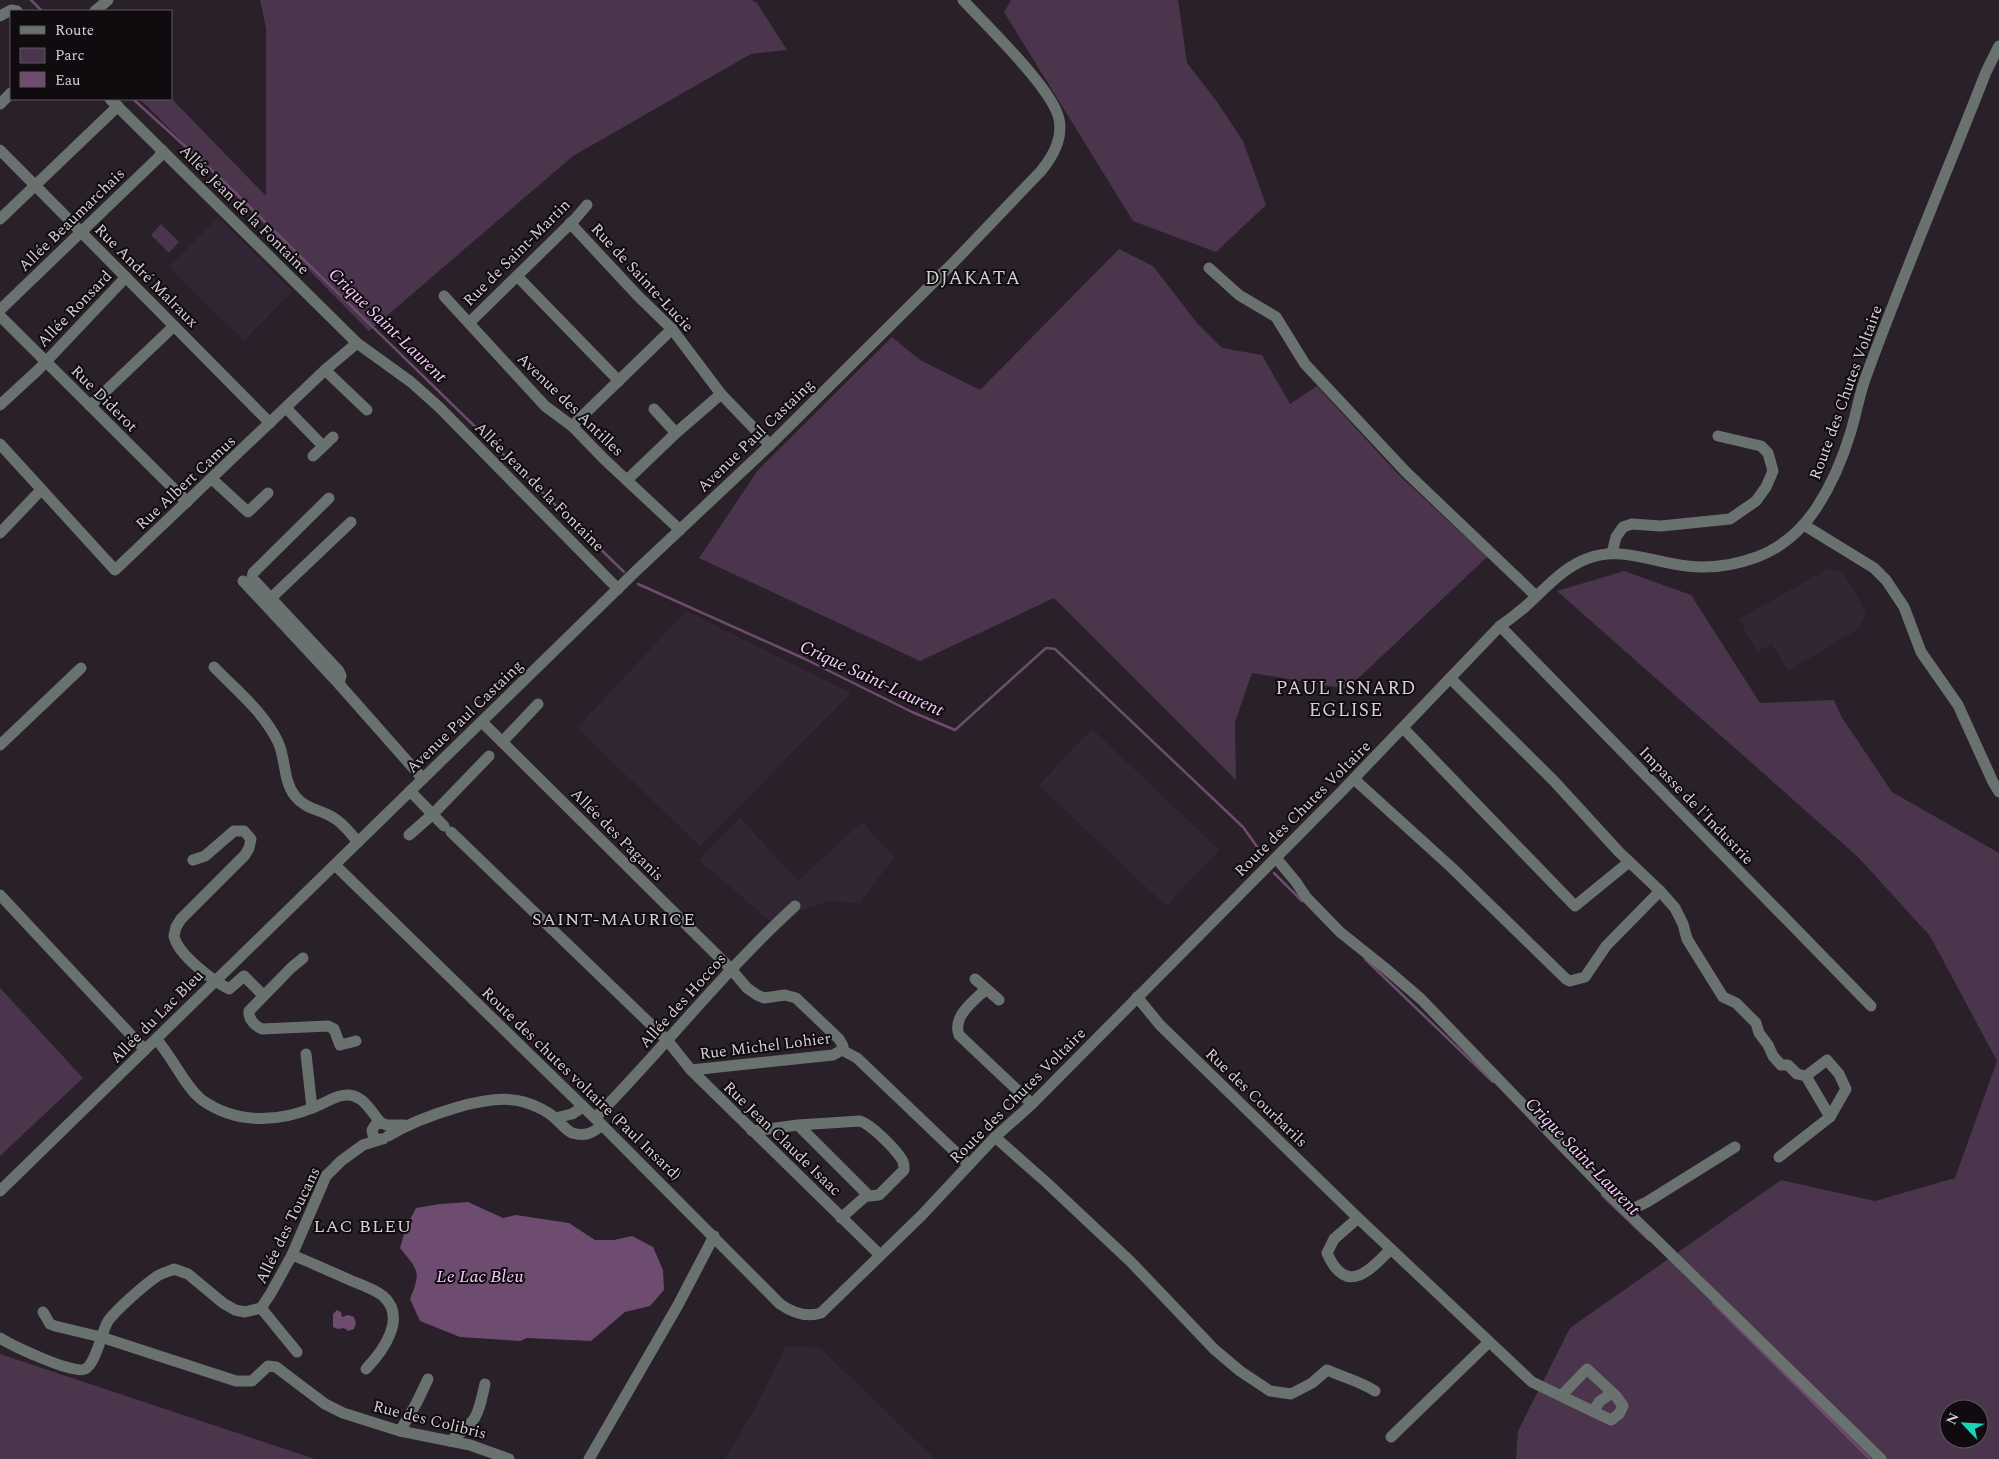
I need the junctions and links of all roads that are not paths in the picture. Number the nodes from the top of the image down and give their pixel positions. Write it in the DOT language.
graph roads {
  1 [pos="7,0"];
  2 [pos="108,0"];
  3 [pos="963,0"];
  4 [pos="17,10"];
  5 [pos="96,10"];
  6 [pos="1999,46"];
  7 [pos="10,94"];
  8 [pos="114,102"];
  9 [pos="0,104"];
  10 [pos="0,150"];
  11 [pos="162,150"];
  12 [pos="35,184"];
  13 [pos="586,205"];
  14 [pos="0,219"];
  15 [pos="570,223"];
  16 [pos="82,232"];
  17 [pos="1209,268"];
  18 [pos="517,276"];
  19 [pos="126,277"];
  20 [pos="444,296"];
  21 [pos="0,310"];
  22 [pos="0,316"];
  23 [pos="469,323"];
  24 [pos="174,326"];
  25 [pos="672,329"];
  26 [pos="357,343"];
  27 [pos="46,361"];
  28 [pos="325,370"];
  29 [pos="619,380"];
  30 [pos="721,394"];
  31 [pos="0,405"];
  32 [pos="90,406"];
  33 [pos="286,408"];
  34 [pos="654,409"];
  35 [pos="367,410"];
  36 [pos="270,424"];
  37 [pos="572,426"];
  38 [pos="676,433"];
  39 [pos="1718,436"];
  40 [pos="333,437"];
  41 [pos="0,444"];
  42 [pos="770,445"];
  43 [pos="323,446"];
  44 [pos="313,456"];
  45 [pos="212,479"];
  46 [pos="626,480"];
  47 [pos="41,490"];
  48 [pos="268,493"];
  49 [pos="329,498"];
  50 [pos="187,502"];
  51 [pos="351,522"];
  52 [pos="1804,525"];
  53 [pos="680,530"];
  54 [pos="0,533"];
  55 [pos="1612,553"];
  56 [pos="243,581"];
  57 [pos="622,586"];
  58 [pos="1536,596"];
  59 [pos="271,598"];
  60 [pos="1500,626"];
  61 [pos="214,667"];
  62 [pos="81,668"];
  63 [pos="1450,678"];
  64 [pos="339,684"];
  65 [pos="538,704"];
  66 [pos="482,722"];
  67 [pos="1403,728"];
  68 [pos="502,742"];
  69 [pos="0,745"];
  70 [pos="490,756"];
  71 [pos="423,779"];
  72 [pos="1354,779"];
  73 [pos="410,791"];
  74 [pos="1999,792"];
  75 [pos="433,814"];
  76 [pos="409,835"];
  77 [pos="358,842"];
  78 [pos="1276,858"];
  79 [pos="193,860"];
  80 [pos="1629,862"];
  81 [pos="335,865"];
  82 [pos="1660,891"];
  83 [pos="0,895"];
  84 [pos="795,906"];
  85 [pos="303,958"];
  86 [pos="731,969"];
  87 [pos="975,980"];
  88 [pos="215,981"];
  89 [pos="986,989"];
  90 [pos="263,995"];
  91 [pos="1137,997"];
  92 [pos="999,1000"];
  93 [pos="1871,1006"];
  94 [pos="156,1039"];
  95 [pos="666,1040"];
  96 [pos="356,1042"];
  97 [pos="145,1050"];
  98 [pos="842,1050"];
  99 [pos="306,1054"];
  100 [pos="691,1070"];
  101 [pos="1806,1076"];
  102 [pos="1032,1104"];
  103 [pos="583,1107"];
  104 [pos="312,1108"];
  105 [pos="1830,1117"];
  106 [pos="554,1118"];
  107 [pos="598,1122"];
  108 [pos="798,1125"];
  109 [pos="380,1130"];
  110 [pos="752,1131"];
  111 [pos="996,1137"];
  112 [pos="1735,1147"];
  113 [pos="1779,1157"];
  114 [pos="969,1165"];
  115 [pos="0,1190"];
  116 [pos="868,1195"];
  117 [pos="1628,1210"];
  118 [pos="841,1218"];
  119 [pos="1358,1218"];
  120 [pos="714,1236"];
  121 [pos="1391,1249"];
  122 [pos="292,1255"];
  123 [pos="880,1255"];
  124 [pos="260,1308"];
  125 [pos="43,1312"];
  126 [pos="810,1316"];
  127 [pos="101,1337"];
  128 [pos="0,1338"];
  129 [pos="1489,1342"];
  130 [pos="297,1352"];
  131 [pos="366,1369"];
  132 [pos="428,1379"];
  133 [pos="485,1384"];
  134 [pos="1375,1391"];
  135 [pos="1612,1393"];
  136 [pos="1561,1396"];
  137 [pos="1593,1411"];
  138 [pos="400,1431"];
  139 [pos="1391,1437"];
  140 [pos="450,1441"];
  141 [pos="509,1459"];
  142 [pos="588,1459"];
  143 [pos="1880,1459"];
  1 -- 4 [label="street"];
  2 -- 5 [label="street"];
  3 -- 42 [label="street, Avenue Paul Castaing"];
  6 -- 52 [label="street, Route des Chutes Voltaire"];
  7 -- 9 [label="street"];
  8 -- 11 [label="street, Allée Jean de la Fontaine"];
  8 -- 12 [label="street"];
  10 -- 12 [label="street, Rue André Malraux"];
  11 -- 16 [label="street, Allée Beaumarchais"];
  11 -- 26 [label="street, Allée Jean de la Fontaine"];
  12 -- 14 [label="street"];
  12 -- 16 [label="street, Rue André Malraux"];
  13 -- 15 [label="street, Rue de Saint-Martin"];
  15 -- 18 [label="street, Rue de Saint-Martin"];
  15 -- 25 [label="street, Rue de Sainte-Lucie"];
  16 -- 19 [label="street, Rue André Malraux"];
  16 -- 21 [label="street, Allée Beaumarchais"];
  17 -- 58 [label="street"];
  18 -- 23 [label="street, Rue de Saint-Martin"];
  18 -- 29 [label="street"];
  19 -- 24 [label="street, Rue André Malraux"];
  19 -- 27 [label="street, Allée Ronsard"];
  20 -- 23 [label="street, Avenue des Antilles"];
  22 -- 27 [label="street, Rue Diderot"];
  23 -- 37 [label="street, Avenue des Antilles"];
  24 -- 32 [label="street"];
  24 -- 36 [label="street, Rue André Malraux"];
  25 -- 29 [label="street"];
  25 -- 30 [label="street, Rue de Sainte-Lucie"];
  26 -- 28 [label="street, Rue Albert Camus"];
  26 -- 57 [label="street, Allée Jean de la Fontaine"];
  27 -- 31 [label="street, Allée Ronsard"];
  27 -- 32 [label="street, Rue Diderot"];
  28 -- 33 [label="street, Rue Albert Camus"];
  28 -- 35 [label="street"];
  29 -- 37 [label="street"];
  30 -- 38 [label="street"];
  30 -- 42 [label="street, Rue de Sainte-Lucie"];
  32 -- 50 [label="street, Rue Diderot"];
  33 -- 36 [label="street, Rue Albert Camus"];
  33 -- 43 [label="street"];
  34 -- 38 [label="street"];
  36 -- 45 [label="street, Rue Albert Camus"];
  37 -- 46 [label="street, Avenue des Antilles"];
  38 -- 46 [label="street"];
  39 -- 55 [label="street"];
  40 -- 43 [label="street"];
  41 -- 47 [label="street"];
  42 -- 53 [label="street, Avenue Paul Castaing"];
  43 -- 44 [label="street"];
  45 -- 48 [label="street"];
  45 -- 50 [label="street, Rue Albert Camus"];
  46 -- 53 [label="street, Avenue des Antilles"];
  47 -- 50 [label="street, Rue Albert Camus"];
  47 -- 54 [label="street"];
  49 -- 59 [label="street"];
  51 -- 59 [label="street"];
  52 -- 55 [label="street, Route des Chutes Voltaire"];
  52 -- 74 [label="street"];
  53 -- 57 [label="street, Avenue Paul Castaing"];
  55 -- 58 [label="street, Route des Chutes Voltaire"];
  56 -- 64 [label="street"];
  57 -- 66 [label="street, Avenue Paul Castaing"];
  58 -- 60 [label="street, Route des Chutes Voltaire"];
  59 -- 64 [label="street"];
  60 -- 63 [label="street, Route des Chutes Voltaire"];
  60 -- 93 [label="street, Impasse de l'Industrie"];
  61 -- 77 [label="street"];
  62 -- 69 [label="street"];
  63 -- 67 [label="street, Route des Chutes Voltaire"];
  63 -- 80 [label="street"];
  64 -- 71 [label="street"];
  65 -- 68 [label="street"];
  66 -- 68 [label="street, Allée des Paganis"];
  66 -- 71 [label="street, Avenue Paul Castaing"];
  67 -- 72 [label="street, Route des Chutes Voltaire"];
  67 -- 80 [label="street"];
  68 -- 86 [label="street, Allée des Paganis"];
  70 -- 75 [label="street"];
  71 -- 73 [label="street, Avenue Paul Castaing"];
  72 -- 78 [label="street, Route des Chutes Voltaire"];
  72 -- 82 [label="street"];
  73 -- 75 [label="street, Rue Jean Claude Isaac"];
  73 -- 77 [label="street, Avenue Paul Castaing"];
  75 -- 76 [label="street"];
  75 -- 95 [label="street, Rue Jean Claude Isaac"];
  77 -- 81 [label="street, Avenue Paul Castaing"];
  78 -- 91 [label="street, Route des Chutes Voltaire"];
  78 -- 117 [label="street"];
  79 -- 88 [label="street"];
  80 -- 82 [label="street"];
  81 -- 88 [label="street, Allée du Lac Bleu"];
  81 -- 103 [label="street, Route des chutes voltaire (Paul Insard)"];
  82 -- 101 [label="street"];
  83 -- 97 [label="street"];
  84 -- 86 [label="street, Allée des Hoccos"];
  85 -- 90 [label="street"];
  86 -- 95 [label="street, Allée des Hoccos"];
  86 -- 98 [label="street, Allée des Paganis"];
  87 -- 89 [label="street"];
  88 -- 90 [label="street"];
  88 -- 94 [label="street, Allée du Lac Bleu"];
  89 -- 92 [label="street"];
  89 -- 102 [label="street"];
  90 -- 96 [label="street"];
  91 -- 102 [label="street, Route des Chutes Voltaire"];
  91 -- 119 [label="street, Rue des Courbarils"];
  94 -- 97 [label="street, Allée du Lac Bleu"];
  94 -- 104 [label="street"];
  95 -- 100 [label="street, Rue Jean Claude Isaac"];
  95 -- 107 [label="street, Allée des Hoccos"];
  97 -- 115 [label="street, Allée du Lac Bleu"];
  98 -- 100 [label="street, Rue Michel Lohier"];
  98 -- 114 [label="street"];
  99 -- 104 [label="street"];
  100 -- 110 [label="street, Rue Jean Claude Isaac"];
  101 -- 105 [label="street"];
  101 -- 105 [label="street"];
  102 -- 111 [label="street, Route des Chutes Voltaire"];
  103 -- 106 [label="street"];
  103 -- 107 [label="street, Route des chutes voltaire (Paul Insard)"];
  104 -- 109 [label="street"];
  105 -- 113 [label="street"];
  106 -- 107 [label="street"];
  106 -- 109 [label="street"];
  107 -- 120 [label="street, Route des chutes voltaire (Paul Insard)"];
  108 -- 110 [label="street"];
  108 -- 116 [label="street"];
  108 -- 116 [label="street"];
  109 -- 122 [label="street, Allée des Toucans"];
  110 -- 118 [label="street, Rue Jean Claude Isaac"];
  111 -- 114 [label="street, Route des Chutes Voltaire"];
  111 -- 134 [label="street"];
  112 -- 117 [label="street"];
  114 -- 123 [label="street, Route des Chutes Voltaire"];
  116 -- 118 [label="street"];
  117 -- 143 [label="street"];
  118 -- 123 [label="street, Rue Jean Claude Isaac"];
  119 -- 121 [label="street, Rue des Courbarils"];
  119 -- 121 [label="street"];
  120 -- 126 [label="street, Route des chutes voltaire (Paul Insard)"];
  120 -- 142 [label="street"];
  121 -- 129 [label="street, Rue des Courbarils"];
  122 -- 124 [label="street, Allée des Toucans"];
  122 -- 131 [label="street"];
  123 -- 126 [label="street, Route des Chutes Voltaire"];
  124 -- 127 [label="street, Allée des Toucans"];
  124 -- 130 [label="street"];
  125 -- 127 [label="street"];
  127 -- 128 [label="street, Allée des Toucans"];
  127 -- 138 [label="street, Rue des Colibris"];
  129 -- 136 [label="street, Rue des Courbarils"];
  129 -- 139 [label="street"];
  132 -- 138 [label="street"];
  133 -- 140 [label="street"];
  135 -- 136 [label="street, Rue des Courbarils"];
  135 -- 137 [label="street"];
  135 -- 137 [label="street, Rue des Courbarils"];
  136 -- 137 [label="street, Rue des Courbarils"];
  138 -- 140 [label="street, Rue des Colibris"];
  140 -- 141 [label="street, Rue des Colibris"];
}
